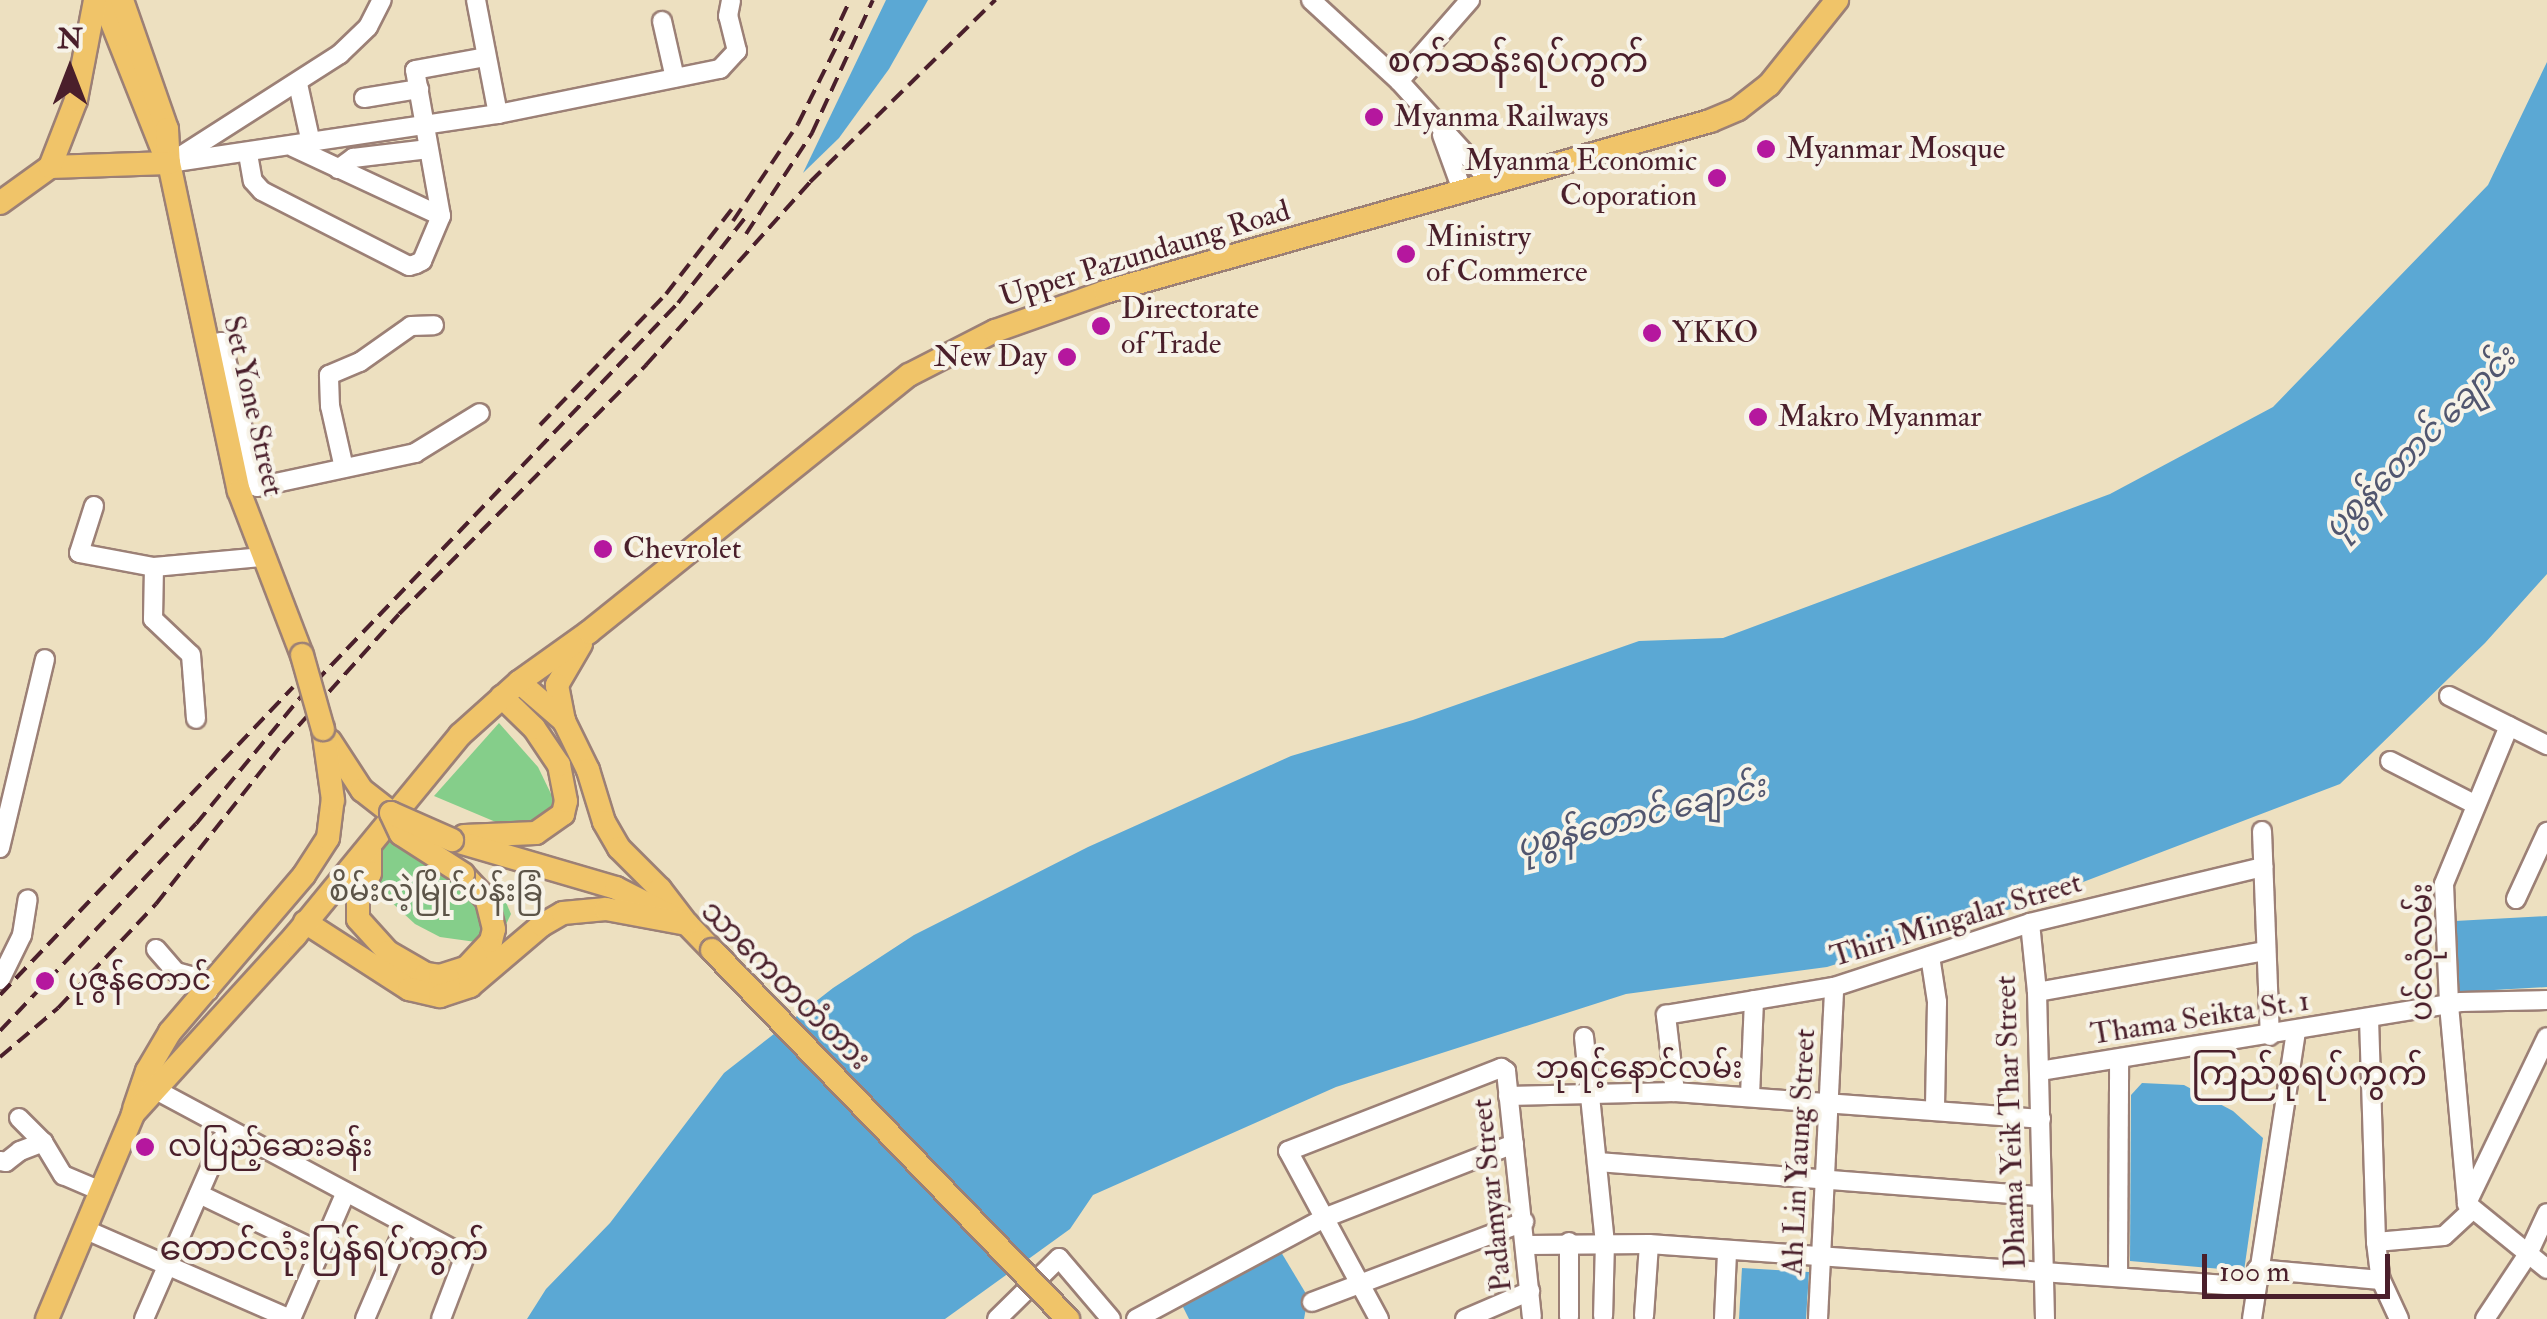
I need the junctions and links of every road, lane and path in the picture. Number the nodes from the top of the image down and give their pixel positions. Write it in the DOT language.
graph roads {
  1 [pos="99,0"];
  2 [pos="122,0"];
  3 [pos="382,0"];
  4 [pos="476,0"];
  5 [pos="731,0"];
  6 [pos="1311,0"];
  7 [pos="1470,0"];
  8 [pos="1838,0"];
  9 [pos="662,22"];
  10 [pos="486,57"];
  11 [pos="675,78"];
  12 [pos="1399,81"];
  13 [pos="298,84"];
  14 [pos="418,89"];
  15 [pos="364,98"];
  16 [pos="498,114"];
  17 [pos="1439,125"];
  18 [pos="425,126"];
  19 [pos="302,145"];
  20 [pos="428,148"];
  21 [pos="248,154"];
  22 [pos="169,164"];
  23 [pos="50,166"];
  24 [pos="338,169"];
  25 [pos="1490,182"];
  26 [pos="1462,190"];
  27 [pos="0,203"];
  28 [pos="440,216"];
  29 [pos="434,325"];
  30 [pos="209,344"];
  31 [pos="480,412"];
  32 [pos="344,468"];
  33 [pos="94,506"];
  34 [pos="261,557"];
  35 [pos="154,568"];
  36 [pos="589,632"];
  37 [pos="302,655"];
  38 [pos="45,659"];
  39 [pos="510,690"];
  40 [pos="2449,696"];
  41 [pos="196,719"];
  42 [pos="564,721"];
  43 [pos="2509,726"];
  44 [pos="323,729"];
  45 [pos="2547,746"];
  46 [pos="2390,761"];
  47 [pos="2474,804"];
  48 [pos="391,813"];
  49 [pos="2262,831"];
  50 [pos="2547,832"];
  51 [pos="452,840"];
  52 [pos="0,848"];
  53 [pos="370,849"];
  54 [pos="2263,867"];
  55 [pos="28,899"];
  56 [pos="2516,899"];
  57 [pos="305,922"];
  58 [pos="2030,923"];
  59 [pos="687,924"];
  60 [pos="156,949"];
  61 [pos="2265,951"];
  62 [pos="1930,956"];
  63 [pos="0,980"];
  64 [pos="1834,987"];
  65 [pos="208,991"];
  66 [pos="2037,992"];
  67 [pos="1754,1000"];
  68 [pos="2547,1000"];
  69 [pos="2449,1005"];
  70 [pos="2369,1018"];
  71 [pos="2296,1031"];
  72 [pos="2270,1036"];
  73 [pos="1584,1037"];
  74 [pos="2547,1037"];
  75 [pos="2119,1059"];
  76 [pos="2040,1071"];
  77 [pos="156,1090"];
  78 [pos="1591,1091"];
  79 [pos="1675,1092"];
  80 [pos="1508,1096"];
  81 [pos="1750,1096"];
  82 [pos="1829,1100"];
  83 [pos="1935,1110"];
  84 [pos="132,1114"];
  85 [pos="18,1118"];
  86 [pos="2041,1118"];
  87 [pos="228,1129"];
  88 [pos="43,1142"];
  89 [pos="1514,1144"];
  90 [pos="0,1161"];
  91 [pos="1598,1162"];
  92 [pos="1825,1180"];
  93 [pos="98,1190"];
  94 [pos="346,1192"];
  95 [pos="199,1194"];
  96 [pos="2042,1196"];
  97 [pos="2469,1207"];
  98 [pos="2547,1213"];
  99 [pos="1324,1218"];
  100 [pos="1524,1222"];
  101 [pos="406,1224"];
  102 [pos="84,1229"];
  103 [pos="1569,1242"];
  104 [pos="1604,1242"];
  105 [pos="2376,1242"];
  106 [pos="1649,1244"];
  107 [pos="1527,1245"];
  108 [pos="320,1252"];
  109 [pos="1727,1253"];
  110 [pos="2528,1254"];
  111 [pos="1821,1256"];
  112 [pos="167,1265"];
  113 [pos="2547,1269"];
  114 [pos="2044,1271"];
  115 [pos="2118,1277"];
  116 [pos="2256,1278"];
  117 [pos="2381,1280"];
  118 [pos="1359,1283"];
  119 [pos="1530,1290"];
  120 [pos="1312,1302"];
  121 [pos="1603,1316"];
  122 [pos="1644,1316"];
  123 [pos="1532,1317"];
  124 [pos="1568,1317"];
  125 [pos="47,1319"];
  126 [pos="144,1319"];
  127 [pos="291,1319"];
  128 [pos="365,1319"];
  129 [pos="441,1319"];
  130 [pos="997,1319"];
  131 [pos="1068,1319"];
  132 [pos="1111,1319"];
  133 [pos="1136,1319"];
  134 [pos="1379,1319"];
  135 [pos="1465,1319"];
  136 [pos="1724,1319"];
  137 [pos="1818,1319"];
  138 [pos="2045,1319"];
  139 [pos="2252,1319"];
  140 [pos="2399,1319"];
  141 [pos="2485,1319"];
  1 -- 22 [label="main road"];
  1 -- 23 [label="main road"];
  2 -- 22 [label="main road"];
  3 -- 13 [label="street"];
  4 -- 10 [label="street"];
  5 -- 11 [label="street"];
  6 -- 12 [label="street"];
  7 -- 12 [label="street"];
  8 -- 25 [label="main road, Upper Pazundaung Road"];
  9 -- 11 [label="street"];
  10 -- 14 [label="street"];
  10 -- 16 [label="street"];
  11 -- 16 [label="street"];
  12 -- 17 [label="street"];
  13 -- 19 [label="street"];
  13 -- 22 [label="street"];
  14 -- 15 [label="street"];
  14 -- 18 [label="street"];
  16 -- 18 [label="street"];
  17 -- 25 [label="street"];
  17 -- 26 [label="street"];
  18 -- 19 [label="street"];
  18 -- 20 [label="street"];
  19 -- 21 [label="street"];
  19 -- 24 [label="street"];
  20 -- 24 [label="street"];
  20 -- 28 [label="street"];
  21 -- 22 [label="street"];
  21 -- 28 [label="street"];
  22 -- 23 [label="main road"];
  22 -- 30 [label="main road, Set Yone Street"];
  23 -- 27 [label="main road"];
  24 -- 28 [label="street"];
  25 -- 26 [label="main road, Upper Pazundaung Road"];
  26 -- 36 [label="main road, Upper Pazundaung Road"];
  29 -- 32 [label="street"];
  30 -- 32 [label="street"];
  30 -- 34 [label="main road, Set Yone Street"];
  31 -- 32 [label="street"];
  33 -- 35 [label="street"];
  34 -- 35 [label="street"];
  34 -- 37 [label="main road, Set Yone Street"];
  35 -- 41 [label="street"];
  36 -- 39 [label="main road, Upper Pazundaung Road"];
  36 -- 42 [label="main road"];
  37 -- 44 [label="main road, သာကေတတံတား, bridge"];
  38 -- 52 [label="street"];
  39 -- 42 [label="main road"];
  39 -- 51 [label="main road"];
  39 -- 53 [label="main road, Upper Pazundaung Road"];
  40 -- 43 [label="street"];
  42 -- 59 [label="main road"];
  43 -- 45 [label="street"];
  43 -- 47 [label="street, ပင်လုံလမ်း"];
  44 -- 48 [label="main road, သာကေတတံတား"];
  44 -- 65 [label="main road"];
  46 -- 47 [label="street"];
  47 -- 69 [label="street, ပင်လုံလမ်း"];
  48 -- 51 [label="main road, သာကေတတံတား, bridge"];
  48 -- 53 [label="main road, bridge"];
  49 -- 54 [label="street"];
  50 -- 56 [label="street"];
  51 -- 59 [label="main road, သာကေတတံတား"];
  53 -- 57 [label="main road, Upper Pazundaung Road"];
  54 -- 58 [label="street, Thiri Mingalar Street"];
  54 -- 61 [label="street"];
  55 -- 63 [label="street"];
  57 -- 59 [label="main road"];
  57 -- 77 [label="main road, Upper Pazundaung Road"];
  58 -- 62 [label="street, Thiri Mingalar Street"];
  58 -- 66 [label="street, Dhama Yeik Thar Street"];
  59 -- 131 [label="main road, သာကေတတံတား, bridge"];
  60 -- 65 [label="street"];
  61 -- 66 [label="street"];
  61 -- 72 [label="street"];
  62 -- 64 [label="street, Thiri Mingalar Street"];
  62 -- 83 [label="street"];
  64 -- 67 [label="street, Thiri Mingalar Street"];
  64 -- 82 [label="street, Ah Lin Yaung Street"];
  65 -- 84 [label="main road"];
  66 -- 76 [label="street, Dhama Yeik Thar Street"];
  67 -- 79 [label="street, Thiri Mingalar Street"];
  67 -- 81 [label="street"];
  68 -- 69 [label="street, Thama Seikta St. 1"];
  69 -- 70 [label="street, Thama Seikta St. 1"];
  69 -- 97 [label="street, ပင်လုံလမ်း"];
  70 -- 71 [label="street, Thama Seikta St. 1"];
  70 -- 105 [label="street"];
  71 -- 72 [label="street, Thama Seikta St. 1"];
  71 -- 116 [label="street"];
  72 -- 75 [label="street, Thama Seikta St. 1"];
  73 -- 78 [label="street"];
  74 -- 97 [label="street"];
  75 -- 76 [label="street, Thama Seikta St. 1"];
  75 -- 115 [label="street"];
  76 -- 86 [label="street, Dhama Yeik Thar Street"];
  77 -- 84 [label="main road, Upper Pazundaung Road"];
  77 -- 87 [label="street"];
  78 -- 79 [label="street, ဘုရင့်နောင်လမ်း"];
  78 -- 80 [label="street, ဘုရင့်နောင်လမ်း"];
  78 -- 91 [label="street"];
  79 -- 81 [label="street, ဘုရင့်နောင်လမ်း"];
  80 -- 89 [label="street, Padamyar Street"];
  80 -- 99 [label="street, Padamyar Street"];
  81 -- 82 [label="street, ဘုရင့်နောင်လမ်း"];
  82 -- 83 [label="street, ဘုရင့်နောင်လမ်း"];
  82 -- 92 [label="street, Ah Lin Yaung Street"];
  83 -- 86 [label="street, ဘုရင့်နောင်လမ်း"];
  84 -- 93 [label="main road"];
  85 -- 88 [label="street"];
  86 -- 96 [label="street, Dhama Yeik Thar Street"];
  87 -- 94 [label="street"];
  87 -- 95 [label="street"];
  88 -- 90 [label="street"];
  88 -- 93 [label="street"];
  89 -- 99 [label="street"];
  89 -- 100 [label="street, Padamyar Street"];
  91 -- 92 [label="street"];
  91 -- 104 [label="street"];
  92 -- 96 [label="street"];
  92 -- 111 [label="street, Ah Lin Yaung Street"];
  93 -- 102 [label="main road"];
  94 -- 101 [label="street"];
  94 -- 108 [label="street"];
  95 -- 108 [label="street"];
  95 -- 112 [label="street"];
  96 -- 114 [label="street, Dhama Yeik Thar Street"];
  97 -- 105 [label="street"];
  97 -- 110 [label="street"];
  98 -- 110 [label="street"];
  99 -- 118 [label="street"];
  99 -- 133 [label="street"];
  100 -- 107 [label="street, Padamyar Street"];
  100 -- 118 [label="street"];
  101 -- 128 [label="street"];
  101 -- 129 [label="street"];
  102 -- 112 [label="street"];
  102 -- 125 [label="main road"];
  103 -- 104 [label="street"];
  103 -- 107 [label="street"];
  103 -- 124 [label="street"];
  104 -- 106 [label="street"];
  104 -- 121 [label="street"];
  105 -- 117 [label="street"];
  106 -- 109 [label="street"];
  106 -- 122 [label="street"];
  107 -- 119 [label="street, Padamyar Street"];
  108 -- 127 [label="street"];
  109 -- 111 [label="street"];
  109 -- 136 [label="street"];
  110 -- 113 [label="street"];
  110 -- 141 [label="street"];
  111 -- 114 [label="street"];
  111 -- 137 [label="street, Ah Lin Yaung Street"];
  112 -- 126 [label="street"];
  112 -- 127 [label="street"];
  114 -- 115 [label="street"];
  114 -- 138 [label="street, Dhama Yeik Thar Street"];
  115 -- 116 [label="street"];
  116 -- 117 [label="street"];
  116 -- 139 [label="street"];
  117 -- 140 [label="street"];
  118 -- 120 [label="street"];
  118 -- 134 [label="street"];
  119 -- 123 [label="street, Padamyar Street"];
  119 -- 135 [label="street"];
  130 -- 132 [label="street"];
}
